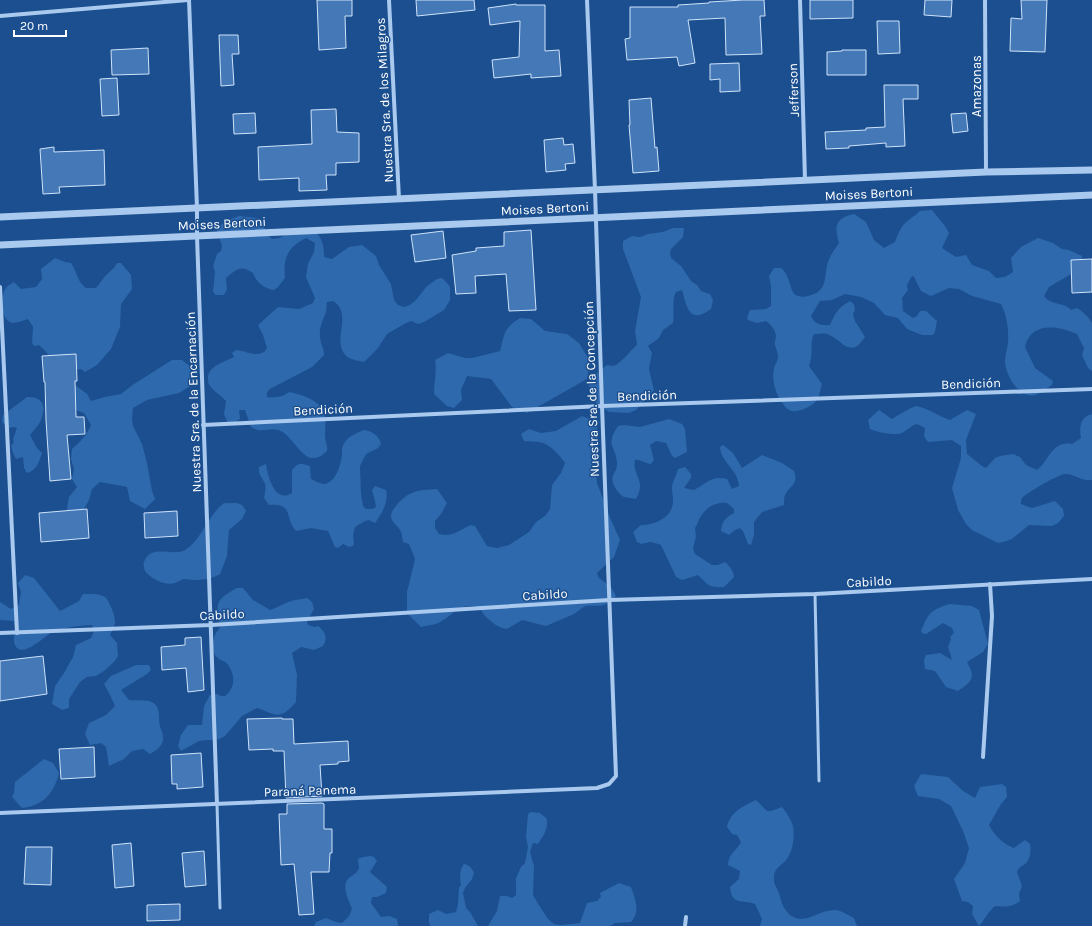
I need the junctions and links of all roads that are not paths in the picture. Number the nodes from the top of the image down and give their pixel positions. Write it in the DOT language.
graph roads {
  1 [pos="188,0"];
  2 [pos="389,0"];
  3 [pos="586,0"];
  4 [pos="800,0"];
  5 [pos="986,0"];
  6 [pos="0,16"];
  7 [pos="1092,170"];
  8 [pos="986,172"];
  9 [pos="805,180"];
  10 [pos="595,190"];
  11 [pos="1092,195"];
  12 [pos="399,199"];
  13 [pos="197,208"];
  14 [pos="0,217"];
  15 [pos="596,218"];
  16 [pos="196,236"];
  17 [pos="0,245"];
  18 [pos="0,288"];
  19 [pos="1092,389"];
  20 [pos="602,406"];
  21 [pos="203,425"];
  22 [pos="1092,579"];
  23 [pos="990,584"];
  24 [pos="815,594"];
  25 [pos="609,600"];
  26 [pos="211,625"];
  27 [pos="0,633"];
  28 [pos="17,633"];
  29 [pos="982,757"];
  30 [pos="616,776"];
  31 [pos="819,781"];
  32 [pos="217,804"];
  33 [pos="0,813"];
  34 [pos="220,908"];
  35 [pos="686,917"];
  36 [pos="685,926"];
  1 -- 6 [label="street"];
  1 -- 13 [label="street, Nuestra Sra. de la Encarnación"];
  2 -- 12 [label="street, Nuestra Sra. de los Milagros"];
  3 -- 10 [label="street, Nuestra Sra. de la Concepción"];
  4 -- 9 [label="street, Jefferson"];
  5 -- 8 [label="street, Amazonas"];
  7 -- 8 [label="street, Moises Bertoni"];
  8 -- 9 [label="street, Moises Bertoni"];
  9 -- 10 [label="street, Moises Bertoni"];
  10 -- 12 [label="street, Moises Bertoni"];
  10 -- 15 [label="street, Nuestra Sra. de la Concepción"];
  11 -- 15 [label="street, Moises Bertoni"];
  12 -- 13 [label="street, Moises Bertoni"];
  13 -- 14 [label="street, Moises Bertoni"];
  13 -- 16 [label="street, Nuestra Sra. de la Encarnación"];
  15 -- 16 [label="street, Moises Bertoni"];
  15 -- 20 [label="street, Nuestra Sra. de la Concepción"];
  16 -- 17 [label="street, Moises Bertoni"];
  16 -- 21 [label="street, Nuestra Sra. de la Encarnación"];
  18 -- 28 [label="street"];
  19 -- 20 [label="street, Bendición"];
  20 -- 21 [label="street, Bendición"];
  20 -- 25 [label="street, Nuestra Sra. de la Concepción"];
  21 -- 26 [label="street, Nuestra Sra. de la Encarnación"];
  22 -- 23 [label="street, Cabildo"];
  23 -- 24 [label="street, Cabildo"];
  23 -- 29 [label="street"];
  24 -- 25 [label="street, Cabildo"];
  24 -- 31 [label="lane"];
  25 -- 26 [label="street, Cabildo"];
  25 -- 30 [label="street, Nuestra Sra. de la Concepción"];
  26 -- 28 [label="street, Cabildo"];
  26 -- 32 [label="street, Nuestra Sra. de la Encarnación"];
  27 -- 28 [label="street, Cabildo"];
  30 -- 32 [label="street, Paraná Panema"];
  32 -- 33 [label="street, Paraná Panema"];
  32 -- 34 [label="lane"];
  35 -- 36 [label="street"];
}
